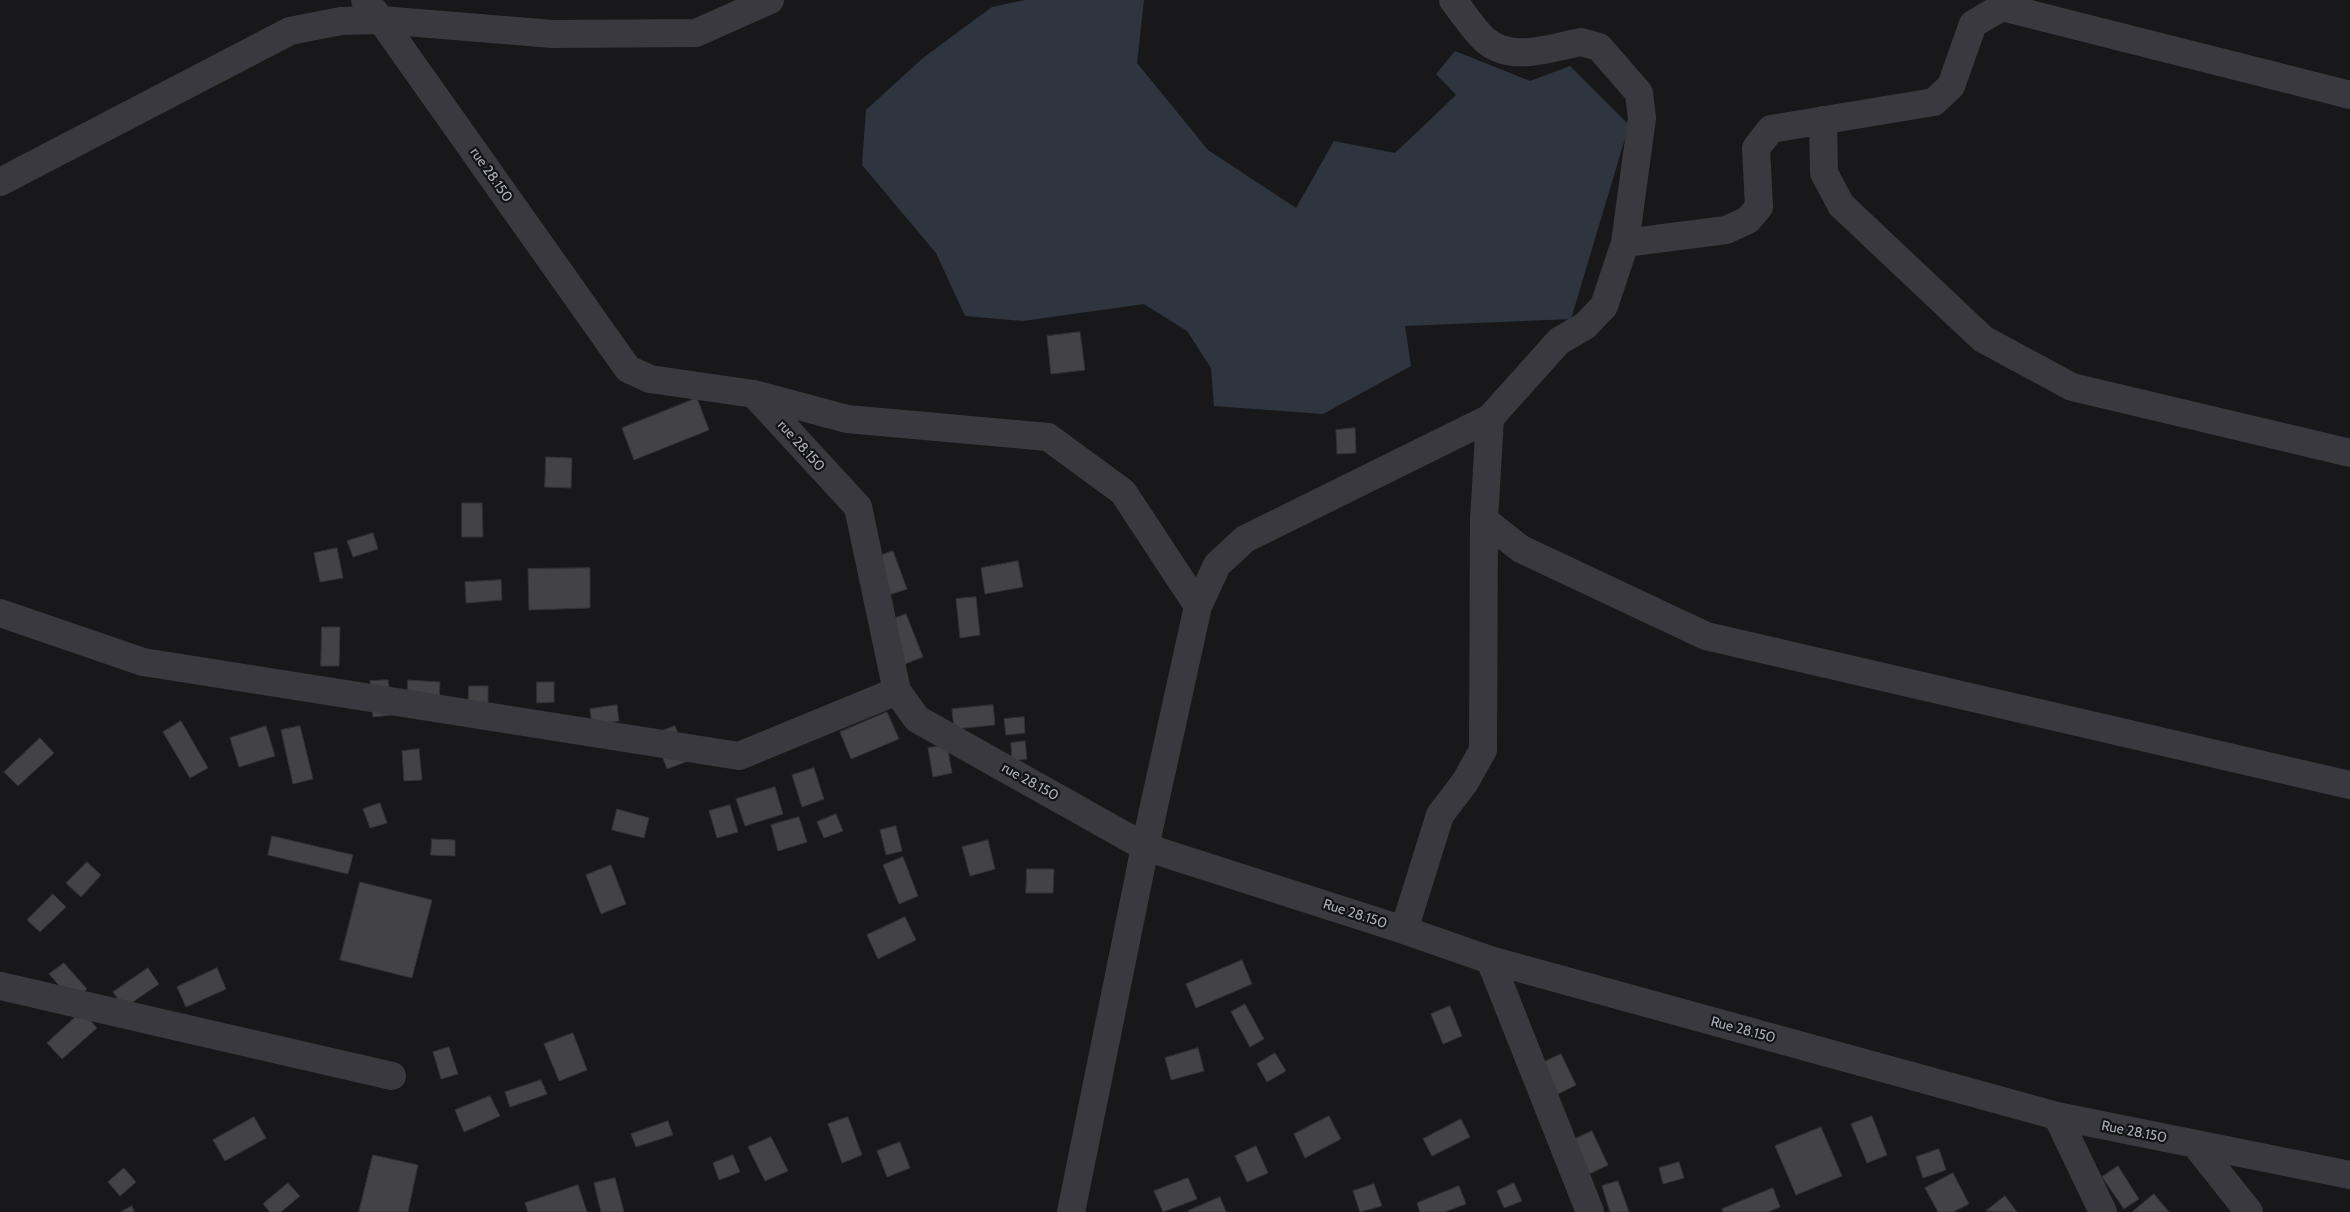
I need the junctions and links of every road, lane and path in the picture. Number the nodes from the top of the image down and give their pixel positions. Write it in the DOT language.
graph roads {
  1 [pos="770,0"];
  2 [pos="1454,0"];
  3 [pos="373,10"];
  4 [pos="2350,95"];
  5 [pos="1823,120"];
  6 [pos="0,182"];
  7 [pos="1625,243"];
  8 [pos="754,394"];
  9 [pos="1490,418"];
  10 [pos="2350,453"];
  11 [pos="1484,520"];
  12 [pos="1198,606"];
  13 [pos="0,613"];
  14 [pos="897,691"];
  15 [pos="2350,785"];
  16 [pos="1145,847"];
  17 [pos="1404,930"];
  18 [pos="1490,960"];
  19 [pos="0,986"];
  20 [pos="392,1076"];
  21 [pos="2057,1116"];
  22 [pos="2195,1144"];
  23 [pos="2350,1175"];
  24 [pos="1071,1212"];
  25 [pos="1590,1212"];
  26 [pos="2103,1212"];
  27 [pos="2249,1212"];
  1 -- 3 [label="street"];
  2 -- 7 [label="street"];
  3 -- 6 [label="street"];
  3 -- 8 [label="street, rue 28.150"];
  4 -- 5 [label="street"];
  5 -- 7 [label="street"];
  5 -- 10 [label="street"];
  7 -- 9 [label="street"];
  8 -- 12 [label="street, rue 28.150"];
  8 -- 14 [label="street, rue 28.150"];
  9 -- 11 [label="street"];
  9 -- 12 [label="street"];
  11 -- 15 [label="street"];
  11 -- 17 [label="street"];
  12 -- 16 [label="street"];
  13 -- 14 [label="street"];
  14 -- 16 [label="street, rue 28.150"];
  16 -- 17 [label="street, Rue 28.150"];
  16 -- 24 [label="street"];
  17 -- 18 [label="street, Rue 28.150"];
  18 -- 21 [label="street, Rue 28.150"];
  18 -- 25 [label="street"];
  19 -- 20 [label="street"];
  21 -- 22 [label="street, Rue 28.150"];
  21 -- 26 [label="street"];
  22 -- 23 [label="street, Rue 28.150"];
  22 -- 27 [label="street"];
}
